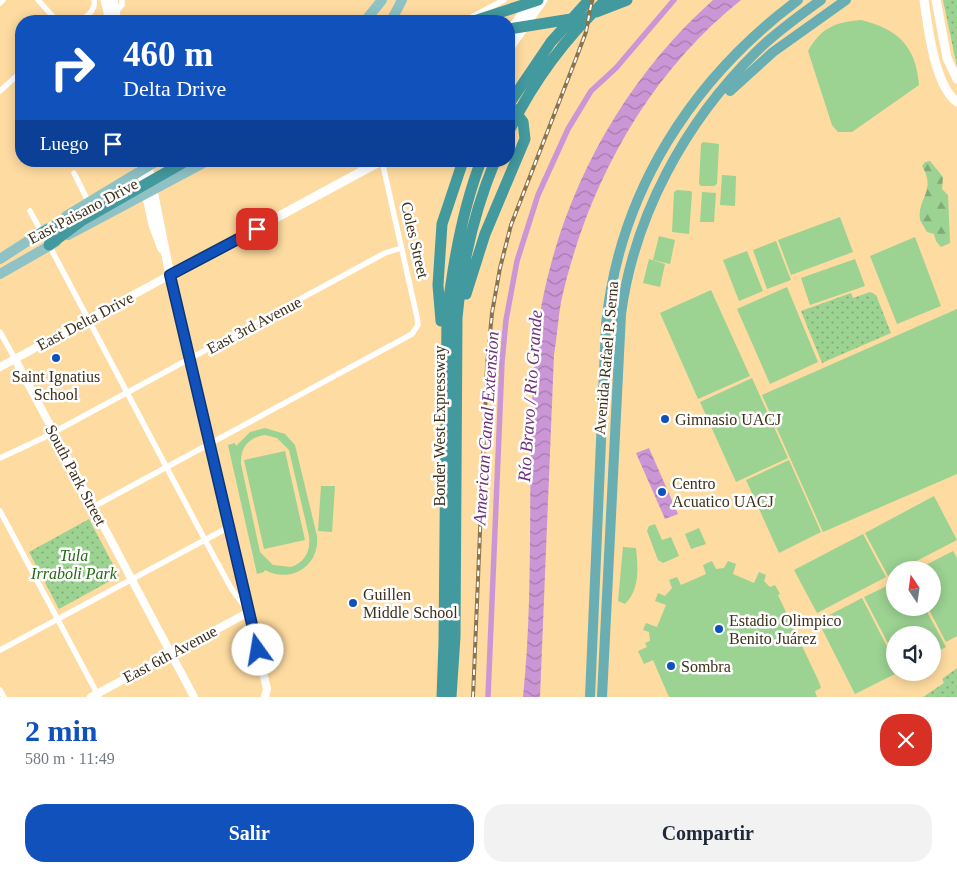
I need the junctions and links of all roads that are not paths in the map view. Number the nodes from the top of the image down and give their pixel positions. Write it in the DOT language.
graph roads {
  1 [pos="3,0"];
  2 [pos="38,0"];
  3 [pos="94,0"];
  4 [pos="105,0"];
  5 [pos="113,0"];
  6 [pos="382,0"];
  7 [pos="504,0"];
  8 [pos="533,0"];
  9 [pos="538,0"];
  10 [pos="542,0"];
  11 [pos="589,0"];
  12 [pos="606,0"];
  13 [pos="626,0"];
  14 [pos="798,0"];
  15 [pos="821,0"];
  16 [pos="846,0"];
  17 [pos="924,0"];
  18 [pos="936,0"];
  19 [pos="401,1"];
  20 [pos="122,2"];
  21 [pos="0,3"];
  22 [pos="52,15"];
  23 [pos="88,15"];
  24 [pos="110,15"];
  25 [pos="112,15"];
  26 [pos="115,15"];
  27 [pos="373,15"];
  28 [pos="394,15"];
  29 [pos="400,15"];
  30 [pos="479,15"];
  31 [pos="485,15"];
  32 [pos="515,23"];
  33 [pos="515,30"];
  34 [pos="515,40"];
  35 [pos="15,77"];
  36 [pos="957,79"];
  37 [pos="0,91"];
  38 [pos="515,95"];
  39 [pos="955,100"];
  40 [pos="711,105"];
  41 [pos="957,109"];
  42 [pos="515,112"];
  43 [pos="515,120"];
  44 [pos="515,164"];
  45 [pos="141,167"];
  46 [pos="148,167"];
  47 [pos="148,167"];
  48 [pos="163,167"];
  49 [pos="176,167"];
  50 [pos="195,167"];
  51 [pos="371,167"];
  52 [pos="383,167"];
  53 [pos="461,167"];
  54 [pos="479,167"];
  55 [pos="493,167"];
  56 [pos="514,167"];
  57 [pos="74,173"];
  58 [pos="88,201"];
  59 [pos="30,211"];
  60 [pos="157,224"];
  61 [pos="42,233"];
  62 [pos="48,246"];
  63 [pos="401,248"];
  64 [pos="0,259"];
  65 [pos="0,274"];
  66 [pos="170,275"];
  67 [pos="88,320"];
  68 [pos="0,332"];
  69 [pos="456,339"];
  70 [pos="190,358"];
  71 [pos="15,359"];
  72 [pos="449,366"];
  73 [pos="0,367"];
  74 [pos="125,393"];
  75 [pos="53,432"];
  76 [pos="211,443"];
  77 [pos="0,458"];
  78 [pos="166,467"];
  79 [pos="93,507"];
  80 [pos="0,511"];
  81 [pos="229,527"];
  82 [pos="205,540"];
  83 [pos="131,580"];
  84 [pos="449,605"];
  85 [pos="249,612"];
  86 [pos="57,619"];
  87 [pos="0,650"];
  88 [pos="171,654"];
  89 [pos="0,690"];
  90 [pos="96,696"];
  91 [pos="266,696"];
  92 [pos="4,697"];
  93 [pos="194,697"];
  94 [pos="442,697"];
  95 [pos="451,697"];
  96 [pos="590,697"];
  97 [pos="602,697"];
  1 -- 21 [label="street"];
  2 -- 22 [label="street"];
  3 -- 23 [label="street"];
  4 -- 24 [label="main road"];
  5 -- 25 [label="main road"];
  6 -- 27 [label="main road"];
  7 -- 30 [label="street"];
  8 -- 32 [label="main road"];
  9 -- 31 [label="highway"];
  10 -- 34 [label="main road"];
  11 -- 38 [label="highway"];
  12 -- 43 [label="highway"];
  13 -- 33 [label="highway"];
  14 -- 96 [label="highway, Avenida Rafael P. Serna"];
  15 -- 40 [label="highway, Avenida Rafael P. Serna"];
  16 -- 40 [label="highway"];
  17 -- 39 [label="main road"];
  18 -- 36 [label="main road"];
  19 -- 28 [label="main road"];
  19 -- 29 [label="main road"];
  20 -- 26 [label="street"];
  35 -- 37 [label="street"];
  39 -- 41 [label="main road"];
  40 -- 97 [label="highway, Avenida Rafael P. Serna"];
  42 -- 44 [label="highway"];
  45 -- 60 [label="main road"];
  46 -- 60 [label="main road"];
  47 -- 58 [label="main road, East Paisano Drive"];
  48 -- 61 [label="highway"];
  49 -- 62 [label="highway"];
  50 -- 62 [label="main road, East Paisano Drive"];
  51 -- 66 [label="main road"];
  52 -- 63 [label="street, Coles Street"];
  53 -- 72 [label="highway"];
  54 -- 72 [label="highway"];
  55 -- 69 [label="highway, Border West Expressway"];
  56 -- 69 [label="highway"];
  57 -- 58 [label="street"];
  58 -- 61 [label="main road, East Paisano Drive"];
  59 -- 61 [label="street"];
  60 -- 66 [label="main road"];
  61 -- 64 [label="main road, East Paisano Drive"];
  62 -- 65 [label="main road, East Paisano Drive"];
  62 -- 67 [label="street"];
  63 -- 70 [label="street, East 3rd Avenue"];
  63 -- 76 [label="street, Coles Street"];
  66 -- 67 [label="street, East Delta Drive"];
  66 -- 70 [label="street"];
  67 -- 71 [label="street, East Delta Drive"];
  67 -- 74 [label="street"];
  68 -- 71 [label="street, South Park Street"];
  69 -- 72 [label="highway, Border West Expressway"];
  70 -- 74 [label="street, East 3rd Avenue"];
  70 -- 76 [label="street"];
  71 -- 73 [label="street, East Delta Drive"];
  71 -- 75 [label="street, South Park Street"];
  72 -- 84 [label="highway"];
  74 -- 75 [label="street, East 3rd Avenue"];
  74 -- 78 [label="street"];
  75 -- 77 [label="street, East 3rd Avenue"];
  75 -- 79 [label="street, South Park Street"];
  76 -- 78 [label="street"];
  76 -- 81 [label="street"];
  78 -- 79 [label="street"];
  78 -- 82 [label="street"];
  79 -- 83 [label="street, South Park Street"];
  80 -- 86 [label="street"];
  81 -- 82 [label="street"];
  81 -- 85 [label="street"];
  82 -- 83 [label="street"];
  82 -- 85 [label="street"];
  83 -- 86 [label="street"];
  83 -- 88 [label="street, South Park Street"];
  84 -- 94 [label="highway"];
  84 -- 95 [label="highway"];
  85 -- 88 [label="street, East 6th Avenue"];
  85 -- 91 [label="street"];
  86 -- 87 [label="street"];
  86 -- 90 [label="street"];
  88 -- 90 [label="street, East 6th Avenue"];
  88 -- 93 [label="street, South Park Street"];
  89 -- 92 [label="street"];
}
